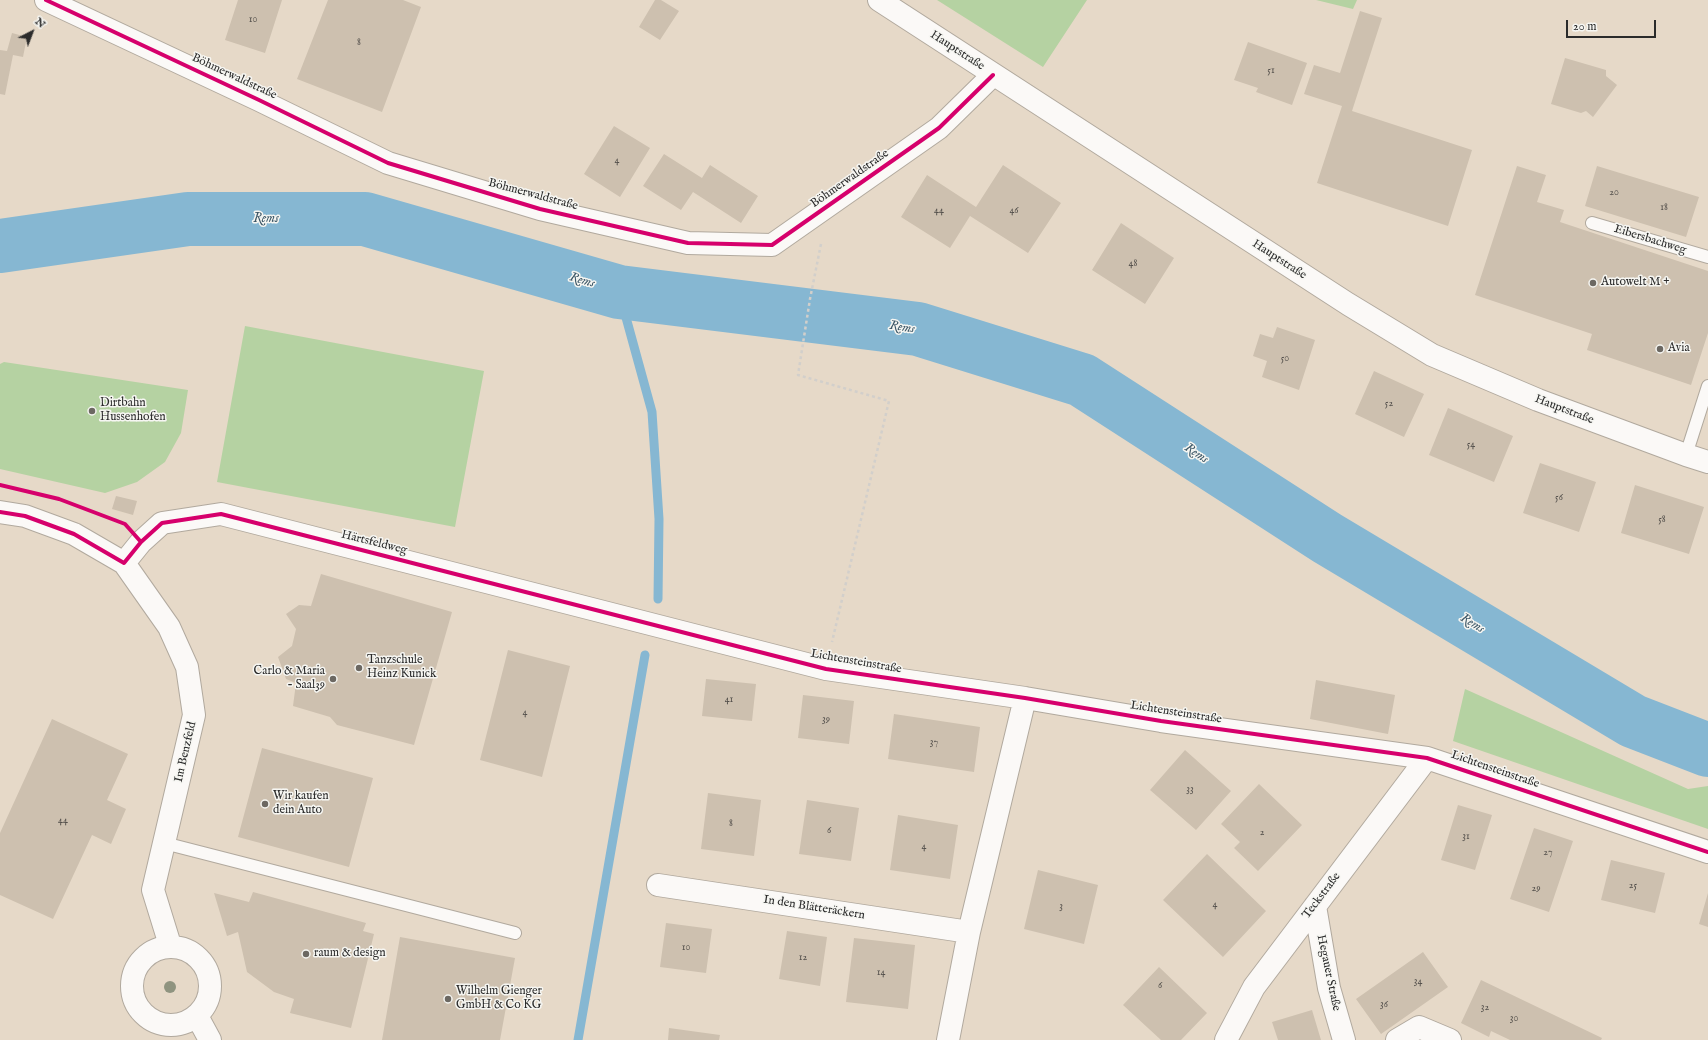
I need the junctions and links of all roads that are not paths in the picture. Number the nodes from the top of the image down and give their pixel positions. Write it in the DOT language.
graph roads {
  1 [pos="46,0"];
  2 [pos="879,0"];
  3 [pos="993,75"];
  4 [pos="1592,223"];
  5 [pos="1708,257"];
  6 [pos="1708,386"];
  7 [pos="1686,455"];
  8 [pos="1708,462"];
  9 [pos="0,512"];
  10 [pos="124,563"];
  11 [pos="632,620"];
  12 [pos="1025,698"];
  13 [pos="1427,758"];
  14 [pos="164,843"];
  15 [pos="1708,852"];
  16 [pos="658,885"];
  17 [pos="1315,906"];
  18 [pos="969,932"];
  19 [pos="515,933"];
  20 [pos="170,945"];
  21 [pos="197,1016"];
  22 [pos="210,1040"];
  23 [pos="948,1040"];
  24 [pos="1226,1040"];
  25 [pos="1344,1040"];
  26 [pos="1397,1040"];
  27 [pos="1450,1040"];
  1 -- 3 [label="street, Böhmerwaldstraße"];
  2 -- 3 [label="street, Hauptstraße"];
  3 -- 7 [label="street, Hauptstraße"];
  4 -- 5 [label="lane, Eibersbachweg"];
  6 -- 7 [label="lane"];
  7 -- 8 [label="street, Hauptstraße"];
  9 -- 10 [label="street, Im Benzfeld"];
  10 -- 11 [label="street, Härtsfeldweg"];
  10 -- 14 [label="street, Im Benzfeld"];
  11 -- 12 [label="street, Lichtensteinstraße"];
  12 -- 13 [label="street, Lichtensteinstraße"];
  12 -- 18 [label="street"];
  13 -- 15 [label="street, Lichtensteinstraße"];
  13 -- 17 [label="street, Teckstraße"];
  14 -- 19 [label="lane"];
  14 -- 20 [label="street, Im Benzfeld"];
  16 -- 18 [label="street, In den Blätteräckern"];
  17 -- 24 [label="street, Teckstraße"];
  17 -- 25 [label="street, Hegauer Straße"];
  18 -- 23 [label="street"];
  20 -- 21 [label="street"];
  20 -- 21 [label="street"];
  21 -- 22 [label="street"];
  26 -- 27 [label="street"];
}
